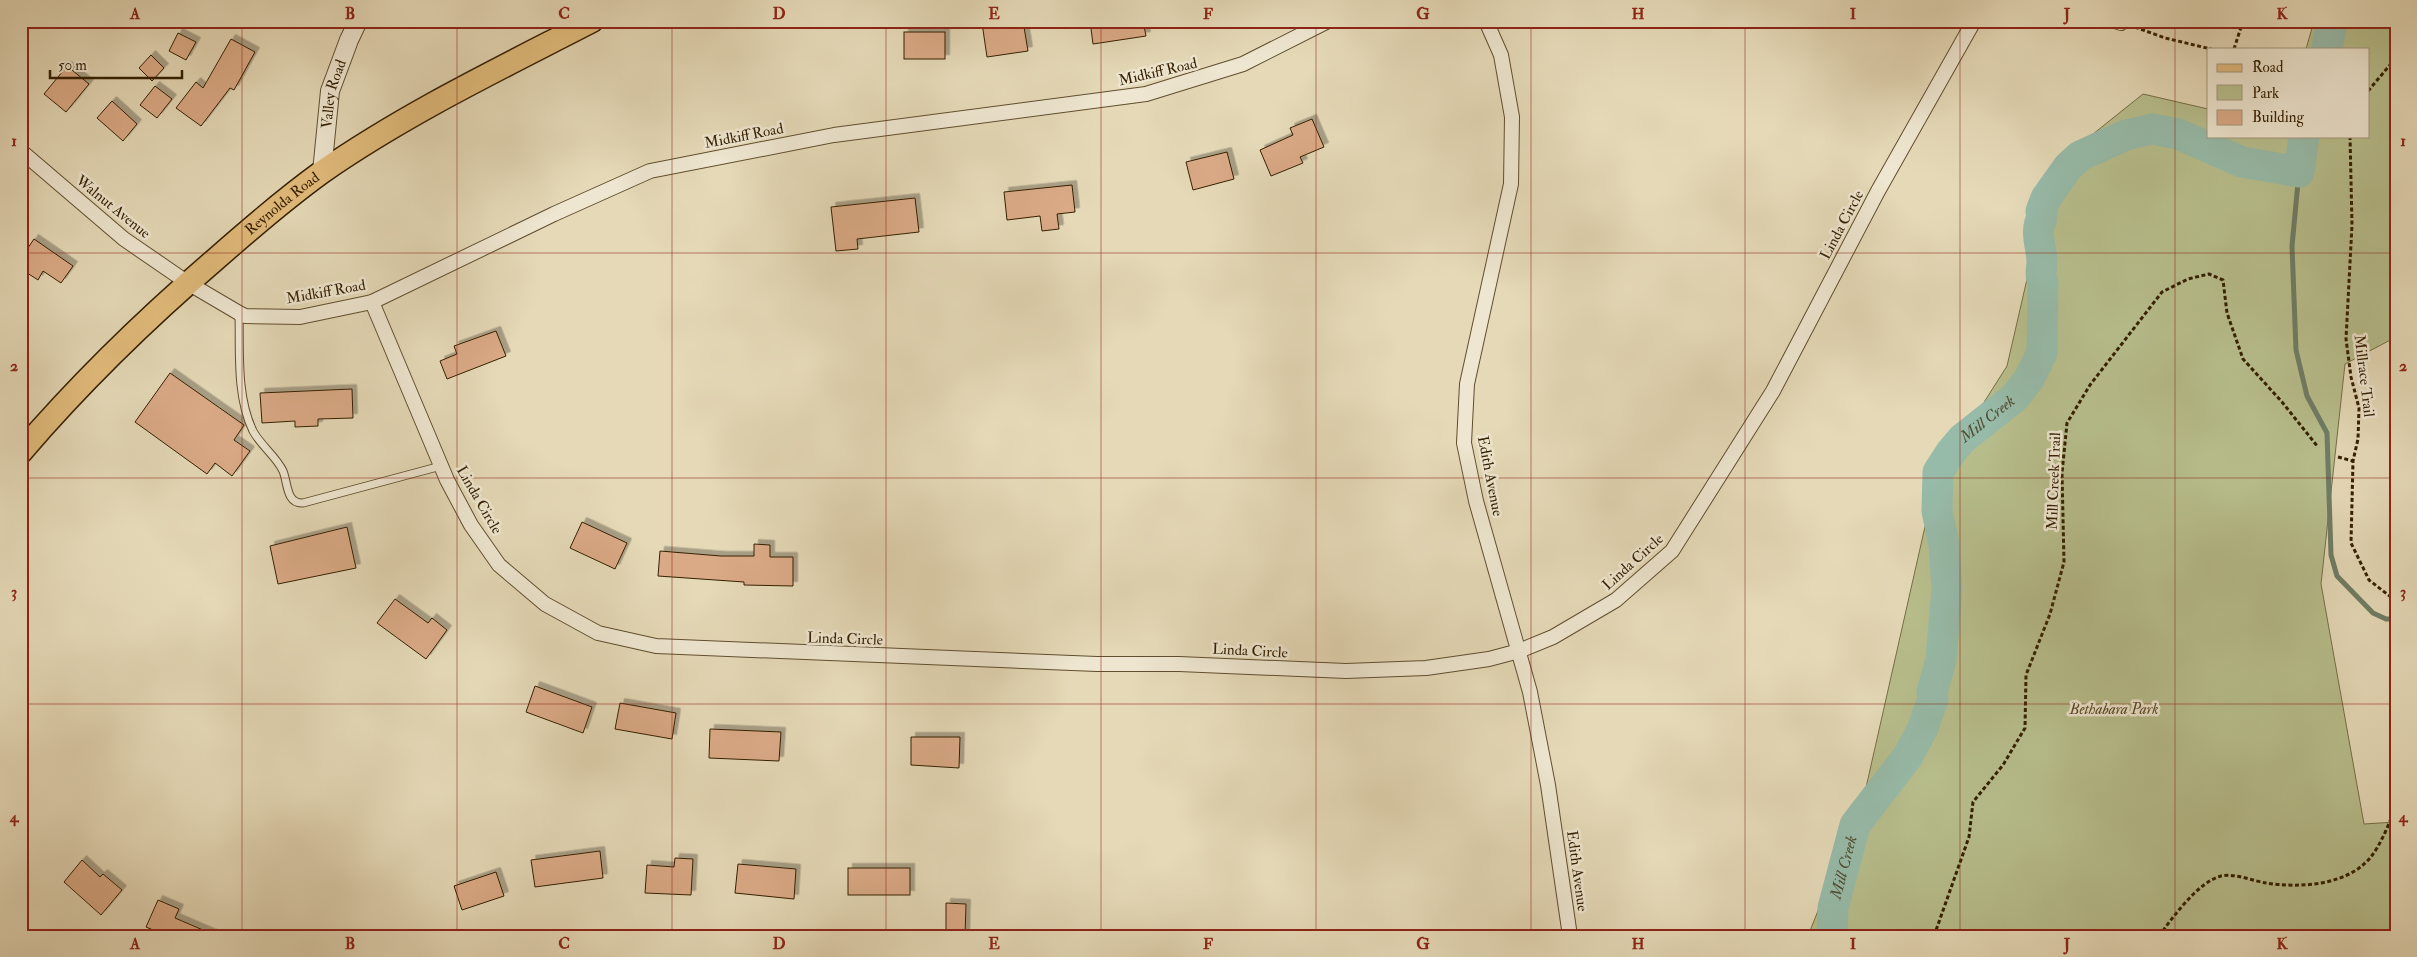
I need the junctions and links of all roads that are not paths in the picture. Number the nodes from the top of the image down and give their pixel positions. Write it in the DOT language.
graph roads {
  1 [pos="358,21"];
  2 [pos="592,21"];
  3 [pos="1328,21"];
  4 [pos="1486,21"];
  5 [pos="1974,21"];
  6 [pos="21,151"];
  7 [pos="322,172"];
  8 [pos="188,283"];
  9 [pos="372,302"];
  10 [pos="239,313"];
  11 [pos="21,452"];
  12 [pos="441,466"];
  13 [pos="1519,651"];
  14 [pos="21,932"];
  15 [pos="24,936"];
  16 [pos="1570,936"];
  1 -- 7 [label="street, Valley Road"];
  2 -- 7 [label="main road, Reynolda Road"];
  3 -- 9 [label="street, Midkiff Road"];
  4 -- 13 [label="street, Edith Avenue"];
  5 -- 13 [label="street, Linda Circle"];
  6 -- 8 [label="street, Walnut Avenue"];
  7 -- 8 [label="main road, Reynolda Road"];
  8 -- 10 [label="street, Midkiff Road"];
  8 -- 11 [label="main road, Reynolda Road"];
  9 -- 10 [label="street, Midkiff Road"];
  9 -- 12 [label="street, Linda Circle"];
  10 -- 12 [label="lane"];
  12 -- 13 [label="street, Linda Circle"];
  13 -- 16 [label="street, Edith Avenue"];
  14 -- 15 [label="street"];
}
